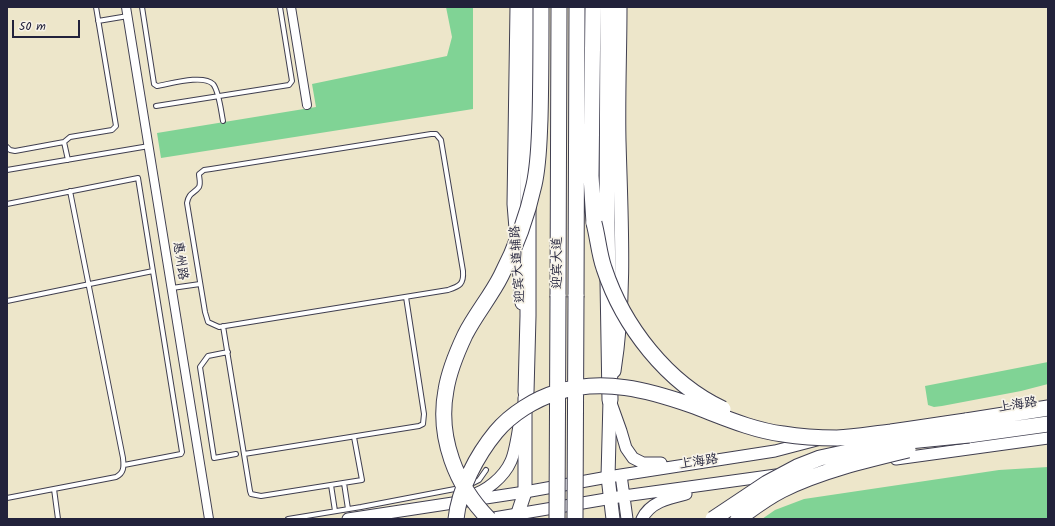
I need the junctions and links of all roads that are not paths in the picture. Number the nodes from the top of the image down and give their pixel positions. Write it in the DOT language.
graph roads {
  1 [pos="96,7"];
  2 [pos="126,7"];
  3 [pos="142,7"];
  4 [pos="280,7"];
  5 [pos="291,7"];
  6 [pos="517,7"];
  7 [pos="528,7"];
  8 [pos="541,7"];
  9 [pos="559,7"];
  10 [pos="577,7"];
  11 [pos="593,7"];
  12 [pos="608,7"];
  13 [pos="620,7"];
  14 [pos="128,16"];
  15 [pos="98,21"];
  16 [pos="218,96"];
  17 [pos="307,105"];
  18 [pos="156,106"];
  19 [pos="223,121"];
  20 [pos="64,142"];
  21 [pos="149,146"];
  22 [pos="7,147"];
  23 [pos="68,160"];
  24 [pos="7,170"];
  25 [pos="70,191"];
  26 [pos="7,204"];
  27 [pos="153,271"];
  28 [pos="89,284"];
  29 [pos="200,284"];
  30 [pos="172,288"];
  31 [pos="406,297"];
  32 [pos="7,301"];
  33 [pos="223,326"];
  34 [pos="228,352"];
  35 [pos="526,392"];
  36 [pos="610,400"];
  37 [pos="1048,402"];
  38 [pos="1048,408"];
  39 [pos="1048,424"];
  40 [pos="968,428"];
  41 [pos="354,436"];
  42 [pos="1048,438"];
  43 [pos="774,451"];
  44 [pos="236,454"];
  45 [pos="244,454"];
  46 [pos="124,465"];
  47 [pos="486,470"];
  48 [pos="796,473"];
  49 [pos="614,476"];
  50 [pos="344,483"];
  51 [pos="331,485"];
  52 [pos="54,489"];
  53 [pos="525,492"];
  54 [pos="618,497"];
  55 [pos="7,498"];
  56 [pos="335,511"];
  57 [pos="349,516"];
  58 [pos="517,516"];
  59 [pos="58,519"];
  60 [pos="209,519"];
  61 [pos="288,519"];
  62 [pos="456,519"];
  63 [pos="489,519"];
  64 [pos="557,519"];
  65 [pos="575,519"];
  66 [pos="613,519"];
  67 [pos="627,519"];
  68 [pos="642,519"];
  69 [pos="712,519"];
  70 [pos="738,519"];
  1 -- 15 [label="lane"];
  2 -- 14 [label="street, 惠州路"];
  3 -- 16 [label="lane"];
  4 -- 16 [label="lane"];
  5 -- 17 [label="street"];
  6 -- 35 [label="main road, 迎宾大道辅路"];
  7 -- 35 [label="highway"];
  8 -- 63 [label="highway, bridge"];
  9 -- 64 [label="highway, 迎宾大道, bridge"];
  10 -- 65 [label="highway, 迎宾大道, bridge"];
  11 -- 40 [label="highway, bridge"];
  12 -- 36 [label="highway"];
  13 -- 36 [label="main road"];
  14 -- 15 [label="lane"];
  14 -- 21 [label="street, 惠州路"];
  15 -- 20 [label="lane"];
  16 -- 18 [label="lane"];
  16 -- 19 [label="lane"];
  20 -- 22 [label="lane"];
  20 -- 23 [label="lane"];
  21 -- 23 [label="lane"];
  21 -- 30 [label="street, 惠州路"];
  23 -- 24 [label="lane"];
  25 -- 26 [label="lane"];
  25 -- 27 [label="lane"];
  25 -- 28 [label="lane"];
  27 -- 28 [label="lane"];
  27 -- 46 [label="lane"];
  28 -- 32 [label="lane"];
  28 -- 46 [label="lane"];
  29 -- 30 [label="lane"];
  29 -- 31 [label="lane"];
  29 -- 33 [label="lane"];
  30 -- 60 [label="street, 惠州路"];
  31 -- 33 [label="lane"];
  31 -- 41 [label="lane"];
  33 -- 34 [label="lane"];
  34 -- 44 [label="lane"];
  34 -- 45 [label="lane"];
  35 -- 53 [label="main road, 迎宾大道辅路"];
  35 -- 57 [label="main road"];
  36 -- 43 [label="main road"];
  36 -- 49 [label="main road"];
  37 -- 43 [label="main road, 上海路"];
  38 -- 40 [label="highway, 上海路"];
  39 -- 40 [label="highway, 上海路"];
  40 -- 62 [label="highway, bridge"];
  40 -- 69 [label="highway, bridge"];
  40 -- 70 [label="highway, bridge"];
  41 -- 45 [label="lane"];
  41 -- 50 [label="lane"];
  42 -- 48 [label="main road, 上海路"];
  43 -- 49 [label="main road, 上海路"];
  45 -- 51 [label="lane"];
  46 -- 52 [label="lane"];
  47 -- 57 [label="lane"];
  48 -- 54 [label="main road, 上海路"];
  48 -- 68 [label="main road"];
  49 -- 53 [label="main road, 上海路"];
  49 -- 54 [label="main road"];
  50 -- 51 [label="lane"];
  50 -- 57 [label="lane"];
  51 -- 56 [label="lane"];
  52 -- 55 [label="lane"];
  52 -- 59 [label="lane"];
  53 -- 57 [label="main road, 上海路"];
  53 -- 58 [label="main road, 迎宾大道辅路"];
  54 -- 58 [label="main road, 上海路"];
  54 -- 66 [label="main road"];
  54 -- 67 [label="main road"];
  56 -- 57 [label="lane"];
  56 -- 61 [label="lane"];
  58 -- 63 [label="main road, 上海路"];
}
